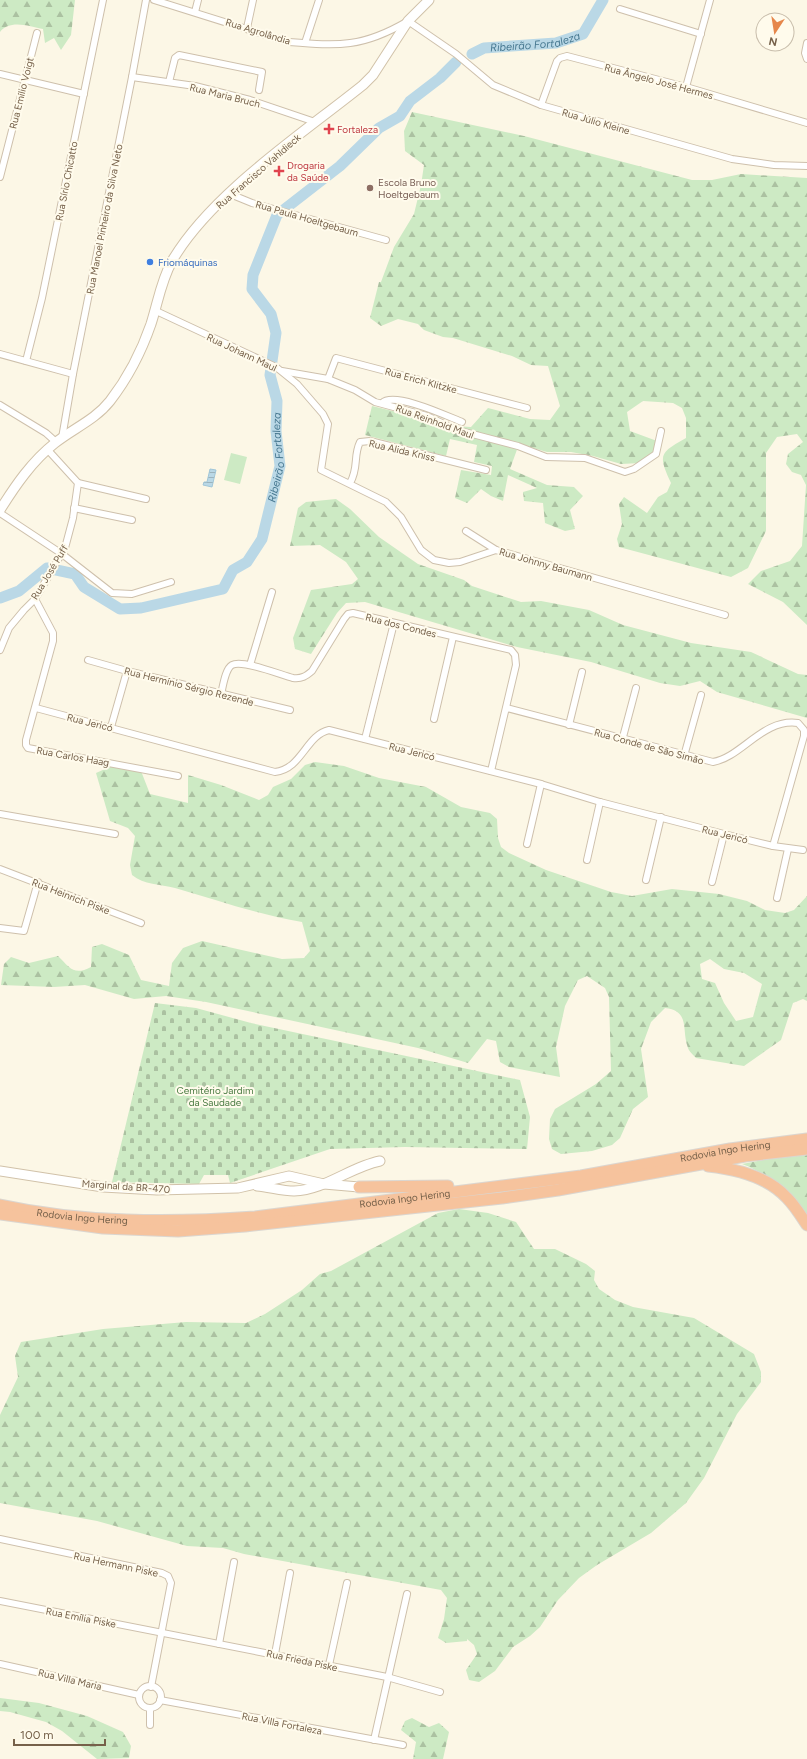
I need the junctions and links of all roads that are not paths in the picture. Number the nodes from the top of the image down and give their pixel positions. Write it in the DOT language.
graph roads {
  1 [pos="103,0"];
  2 [pos="146,0"];
  3 [pos="154,0"];
  4 [pos="198,0"];
  5 [pos="253,0"];
  6 [pos="319,0"];
  7 [pos="429,0"];
  8 [pos="710,0"];
  9 [pos="620,9"];
  10 [pos="195,12"];
  11 [pos="408,21"];
  12 [pos="246,28"];
  13 [pos="37,33"];
  14 [pos="701,34"];
  15 [pos="305,43"];
  16 [pos="807,43"];
  17 [pos="807,59"];
  18 [pos="0,74"];
  19 [pos="132,77"];
  20 [pos="24,79"];
  21 [pos="169,82"];
  22 [pos="686,87"];
  23 [pos="259,90"];
  24 [pos="84,94"];
  25 [pos="541,105"];
  26 [pos="315,122"];
  27 [pos="807,123"];
  28 [pos="807,166"];
  29 [pos="0,177"];
  30 [pos="230,194"];
  31 [pos="386,240"];
  32 [pos="154,310"];
  33 [pos="0,354"];
  34 [pos="26,361"];
  35 [pos="279,369"];
  36 [pos="73,374"];
  37 [pos="328,379"];
  38 [pos="382,403"];
  39 [pos="0,405"];
  40 [pos="527,408"];
  41 [pos="462,422"];
  42 [pos="661,431"];
  43 [pos="59,440"];
  44 [pos="47,449"];
  45 [pos="486,470"];
  46 [pos="78,483"];
  47 [pos="350,483"];
  48 [pos="146,499"];
  49 [pos="74,508"];
  50 [pos="0,512"];
  51 [pos="132,520"];
  52 [pos="466,531"];
  53 [pos="496,550"];
  54 [pos="62,554"];
  55 [pos="171,582"];
  56 [pos="272,592"];
  57 [pos="35,599"];
  58 [pos="725,615"];
  59 [pos="394,623"];
  60 [pos="453,638"];
  61 [pos="0,650"];
  62 [pos="88,660"];
  63 [pos="250,665"];
  64 [pos="127,672"];
  65 [pos="582,672"];
  66 [pos="636,688"];
  67 [pos="221,694"];
  68 [pos="701,695"];
  69 [pos="36,708"];
  70 [pos="507,708"];
  71 [pos="290,710"];
  72 [pos="434,719"];
  73 [pos="569,726"];
  74 [pos="111,727"];
  75 [pos="623,737"];
  76 [pos="365,739"];
  77 [pos="684,756"];
  78 [pos="490,771"];
  79 [pos="178,776"];
  80 [pos="541,784"];
  81 [pos="600,802"];
  82 [pos="0,814"];
  83 [pos="661,817"];
  84 [pos="114,834"];
  85 [pos="724,834"];
  86 [pos="526,844"];
  87 [pos="773,846"];
  88 [pos="788,849"];
  89 [pos="803,850"];
  90 [pos="587,860"];
  91 [pos="0,869"];
  92 [pos="646,880"];
  93 [pos="38,882"];
  94 [pos="712,882"];
  95 [pos="777,898"];
  96 [pos="141,923"];
  97 [pos="0,928"];
  98 [pos="807,1139"];
  99 [pos="807,1149"];
  100 [pos="380,1161"];
  101 [pos="356,1168"];
  102 [pos="669,1169"];
  103 [pos="0,1171"];
  104 [pos="324,1184"];
  105 [pos="252,1185"];
  106 [pos="359,1187"];
  107 [pos="486,1188"];
  108 [pos="0,1205"];
  109 [pos="0,1214"];
  110 [pos="0,1221"];
  111 [pos="67,1225"];
  112 [pos="807,1225"];
  113 [pos="0,1539"];
  114 [pos="234,1562"];
  115 [pos="290,1572"];
  116 [pos="347,1584"];
  117 [pos="407,1594"];
  118 [pos="0,1601"];
  119 [pos="161,1633"];
  120 [pos="219,1644"];
  121 [pos="275,1654"];
  122 [pos="0,1664"];
  123 [pos="329,1665"];
  124 [pos="387,1676"];
  125 [pos="151,1687"];
  126 [pos="440,1692"];
  127 [pos="139,1695"];
  128 [pos="160,1700"];
  129 [pos="150,1708"];
  130 [pos="150,1725"];
  131 [pos="374,1740"];
  132 [pos="403,1745"];
  1 -- 24 [label="street, Rua Sírio Chicatto"];
  2 -- 19 [label="street, Rua Manoel Pinheiro da Silva Neto"];
  3 -- 10 [label="street, Rua Agrolândia"];
  4 -- 10 [label="street"];
  5 -- 12 [label="street"];
  6 -- 15 [label="street"];
  7 -- 11 [label="main road, Rua Francisco Vahldieck"];
  8 -- 14 [label="street"];
  9 -- 14 [label="street"];
  10 -- 12 [label="street, Rua Agrolândia"];
  11 -- 15 [label="street, Rua Agrolândia"];
  11 -- 25 [label="street, Rua Júlio Kleine"];
  11 -- 26 [label="main road, Rua Francisco Vahldieck"];
  12 -- 15 [label="street, Rua Agrolândia"];
  13 -- 20 [label="street, Rua Emílio Voigt"];
  14 -- 22 [label="street"];
  16 -- 17 [label="street"];
  18 -- 20 [label="street"];
  19 -- 21 [label="street, Rua Maria Bruch"];
  19 -- 36 [label="street, Rua Manoel Pinheiro da Silva Neto"];
  20 -- 24 [label="street"];
  20 -- 29 [label="street, Rua Emílio Voigt"];
  21 -- 23 [label="street"];
  21 -- 26 [label="street, Rua Maria Bruch"];
  22 -- 25 [label="street, Rua Ângelo José Hermes"];
  22 -- 27 [label="street, Rua Ângelo José Hermes"];
  24 -- 34 [label="street, Rua Sírio Chicatto"];
  25 -- 28 [label="street, Rua Júlio Kleine"];
  26 -- 30 [label="main road, Rua Francisco Vahldieck"];
  30 -- 31 [label="street, Rua Paula Hoeltgebaum"];
  30 -- 32 [label="main road, Rua Francisco Vahldieck"];
  32 -- 35 [label="street, Rua Johann Maul"];
  32 -- 43 [label="main road, Rua Francisco Vahldieck"];
  33 -- 34 [label="street"];
  34 -- 36 [label="street"];
  35 -- 37 [label="street, Rua Reinhold Maul"];
  35 -- 47 [label="street, Rua Johann Maul"];
  36 -- 43 [label="street, Rua Manoel Pinheiro da Silva Neto"];
  37 -- 38 [label="street, Rua Reinhold Maul"];
  37 -- 40 [label="street, Rua Erich Klitzke"];
  38 -- 41 [label="street"];
  38 -- 42 [label="street, Rua Reinhold Maul"];
  39 -- 43 [label="street"];
  43 -- 44 [label="main road, Rua Francisco Vahldieck"];
  44 -- 46 [label="street"];
  44 -- 50 [label="main road, Rua Francisco Vahldieck"];
  45 -- 47 [label="street, Rua Alida Kniss"];
  46 -- 48 [label="street"];
  46 -- 49 [label="street, Rua José Puff"];
  47 -- 53 [label="street, Rua Johnny Baumann"];
  49 -- 51 [label="street"];
  49 -- 54 [label="street, Rua José Puff"];
  50 -- 54 [label="street"];
  52 -- 53 [label="street"];
  53 -- 58 [label="street, Rua Johnny Baumann"];
  54 -- 55 [label="street"];
  54 -- 57 [label="street, Rua José Puff"];
  56 -- 63 [label="street"];
  57 -- 61 [label="street, Rua José Puff"];
  57 -- 69 [label="street, Rua Carlos Haag"];
  59 -- 60 [label="street, Rua dos Condes"];
  59 -- 63 [label="street, Rua dos Condes"];
  59 -- 76 [label="street"];
  60 -- 70 [label="street, Rua dos Condes"];
  60 -- 72 [label="street"];
  62 -- 64 [label="street, Rua Hermínio Sérgio Rezende"];
  63 -- 67 [label="street, Rua dos Condes"];
  64 -- 67 [label="street, Rua Hermínio Sérgio Rezende"];
  64 -- 74 [label="street"];
  65 -- 73 [label="street"];
  66 -- 75 [label="street"];
  67 -- 71 [label="street, Rua Hermínio Sérgio Rezende"];
  68 -- 77 [label="street"];
  69 -- 74 [label="street, Rua Jericó"];
  69 -- 79 [label="street, Rua Carlos Haag"];
  70 -- 73 [label="street, Rua Conde de São Simão"];
  70 -- 78 [label="street, Rua dos Condes"];
  73 -- 75 [label="street, Rua Conde de São Simão"];
  74 -- 76 [label="street, Rua Jericó"];
  75 -- 77 [label="street, Rua Conde de São Simão"];
  76 -- 78 [label="street, Rua Jericó"];
  77 -- 87 [label="street, Rua Conde de São Simão"];
  78 -- 80 [label="street, Rua Jericó"];
  80 -- 81 [label="street, Rua Jericó"];
  80 -- 86 [label="street"];
  81 -- 83 [label="street, Rua Jericó"];
  81 -- 90 [label="street"];
  82 -- 84 [label="street"];
  83 -- 85 [label="street, Rua Jericó"];
  83 -- 92 [label="street"];
  85 -- 87 [label="street, Rua Jericó"];
  85 -- 94 [label="street"];
  87 -- 88 [label="street, Rua Jericó"];
  88 -- 89 [label="street, Rua Jericó"];
  88 -- 95 [label="street"];
  91 -- 93 [label="street, Rua Heinrich Piske"];
  93 -- 96 [label="street, Rua Heinrich Piske"];
  93 -- 97 [label="street"];
  98 -- 107 [label="highway, Rodovia Ingo Hering"];
  99 -- 102 [label="highway, Rodovia Ingo Hering"];
  100 -- 101 [label="main road"];
  101 -- 104 [label="main road"];
  101 -- 106 [label="main road"];
  102 -- 111 [label="highway, Rodovia Ingo Hering"];
  102 -- 112 [label="highway"];
  103 -- 105 [label="main road, Marginal da BR-470"];
  104 -- 105 [label="main road"];
  104 -- 105 [label="main road"];
  104 -- 106 [label="main road"];
  106 -- 107 [label="highway"];
  107 -- 108 [label="highway, Rodovia Ingo Hering"];
  109 -- 111 [label="highway, Rodovia Ingo Hering"];
  110 -- 111 [label="highway"];
  113 -- 119 [label="street, Rua Hermann Piske"];
  114 -- 120 [label="street"];
  115 -- 121 [label="street"];
  116 -- 123 [label="street"];
  117 -- 124 [label="street"];
  118 -- 119 [label="street, Rua Emília Piske"];
  119 -- 120 [label="street, Rua Frieda Piske"];
  119 -- 125 [label="street, Rua Hermann Piske"];
  120 -- 121 [label="street, Rua Frieda Piske"];
  121 -- 123 [label="street, Rua Frieda Piske"];
  122 -- 127 [label="street, Rua Villa Maria"];
  123 -- 124 [label="street, Rua Frieda Piske"];
  124 -- 126 [label="street, Rua Frieda Piske"];
  124 -- 131 [label="street"];
  125 -- 127 [label="street"];
  125 -- 128 [label="street"];
  127 -- 129 [label="street"];
  128 -- 129 [label="street"];
  128 -- 131 [label="street, Rua Villa Fortaleza"];
  129 -- 130 [label="street"];
  131 -- 132 [label="street, Rua Villa Fortaleza"];
}
